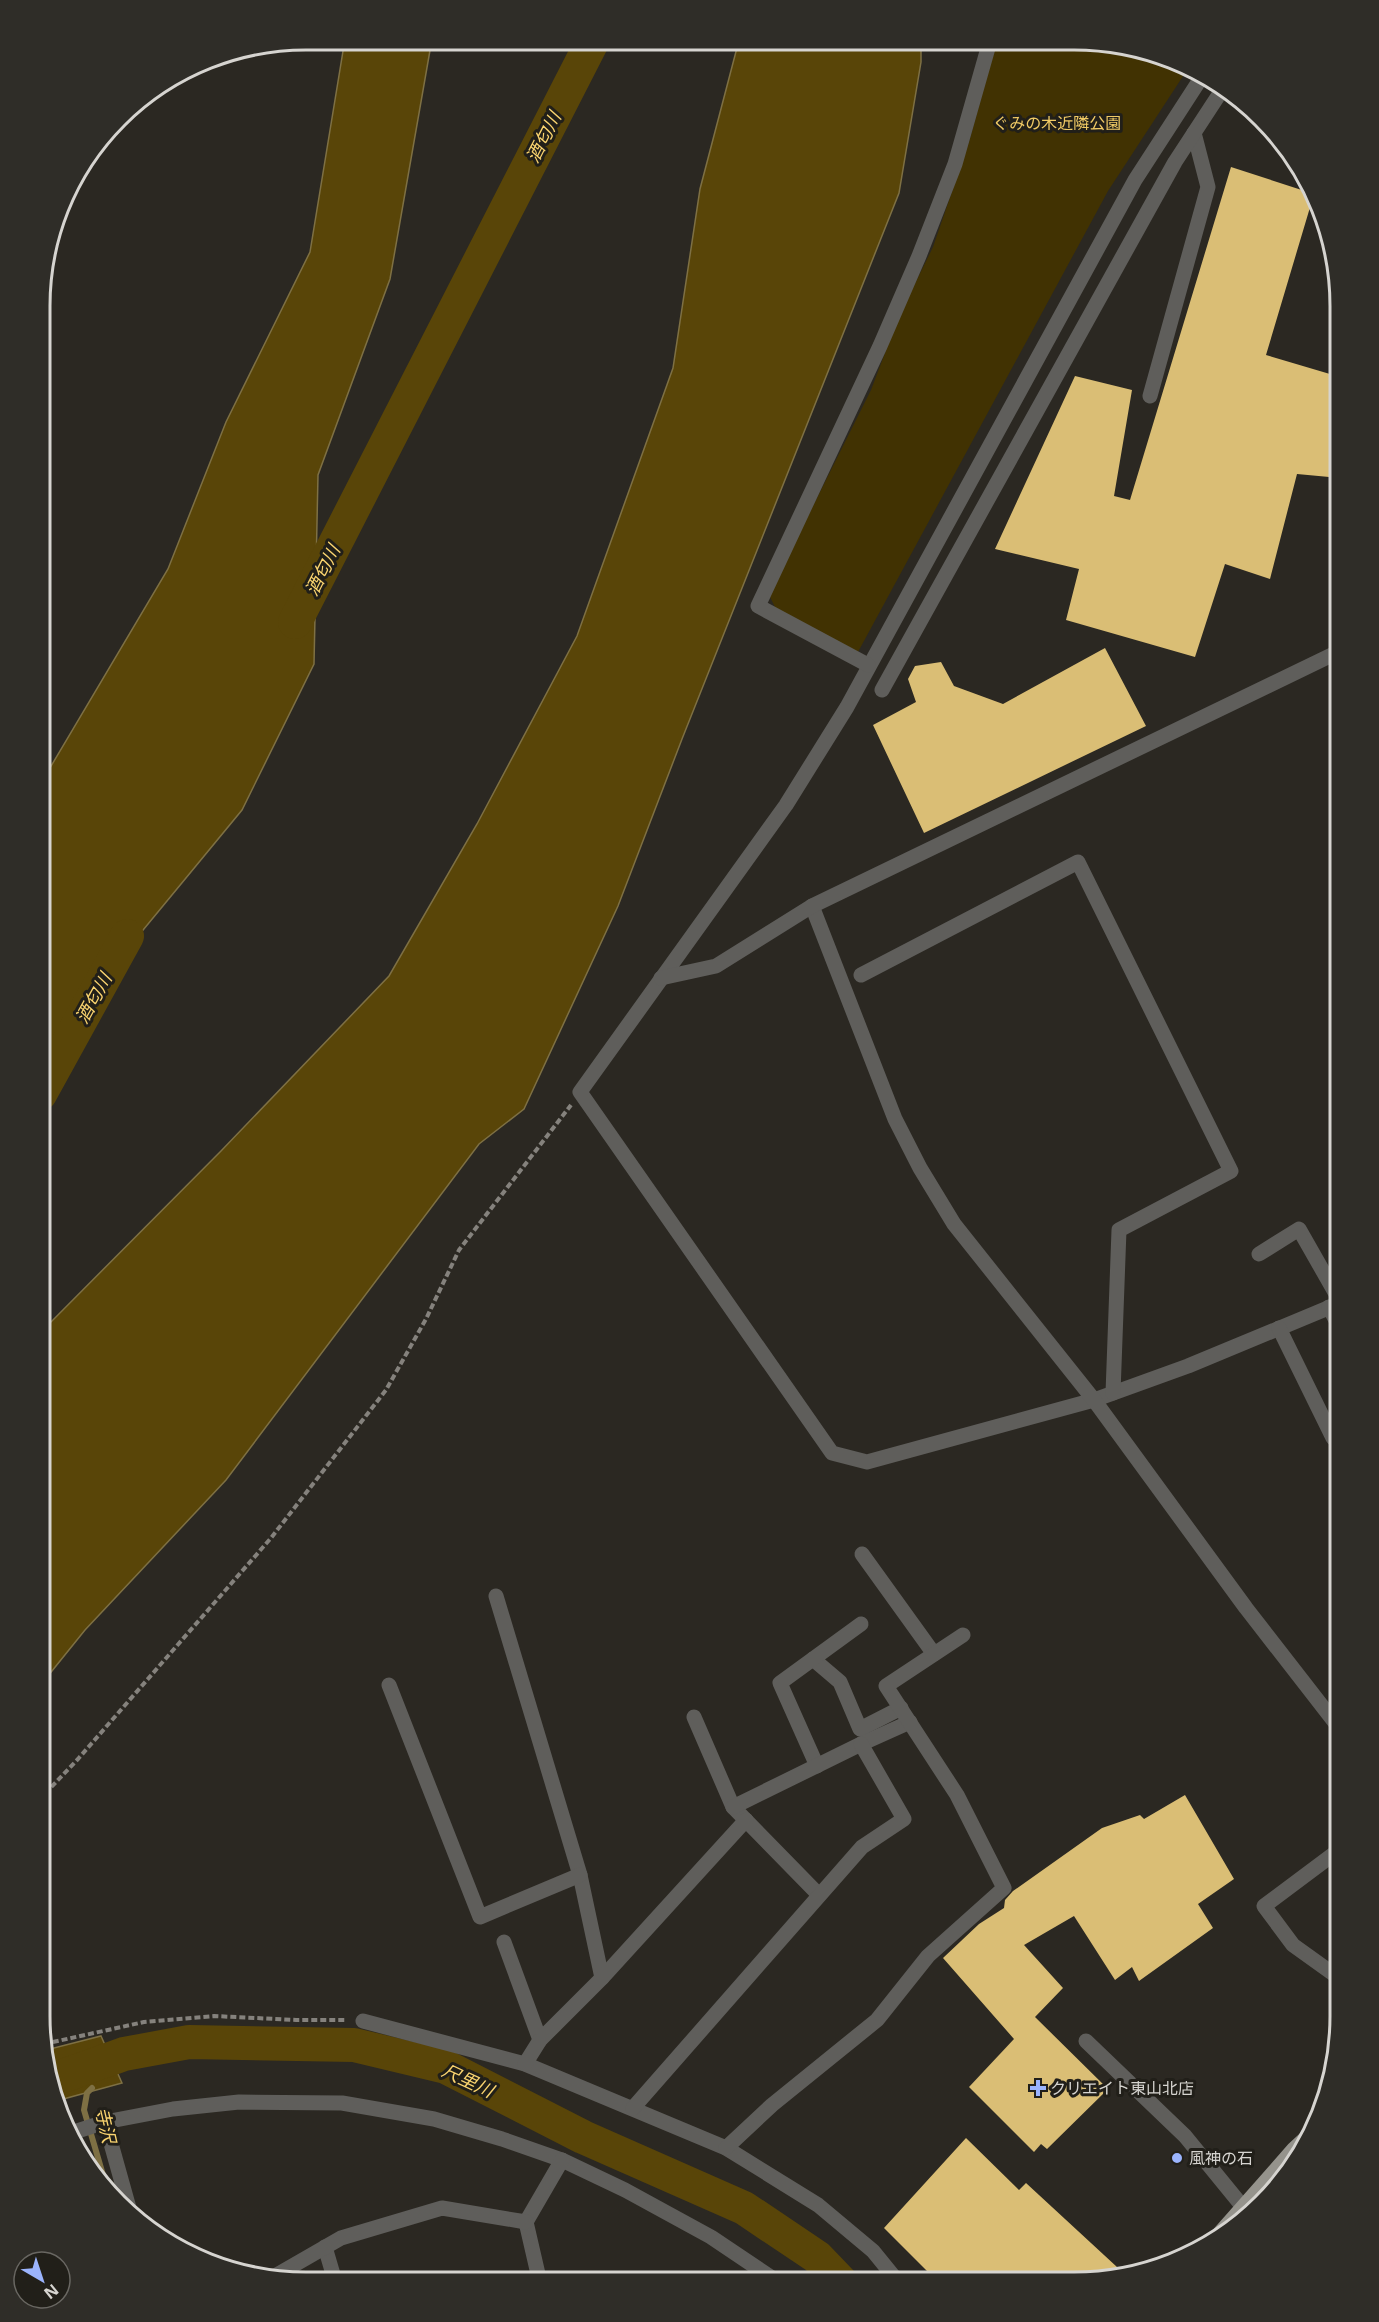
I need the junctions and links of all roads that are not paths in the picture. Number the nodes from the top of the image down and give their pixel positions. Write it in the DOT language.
graph roads {
  1 [pos="987,50"];
  2 [pos="1198,82"];
  3 [pos="1219,95"];
  4 [pos="1194,133"];
  5 [pos="1150,396"];
  6 [pos="1330,656"];
  7 [pos="868,665"];
  8 [pos="882,690"];
  9 [pos="812,906"];
  10 [pos="861,975"];
  11 [pos="661,978"];
  12 [pos="1259,1254"];
  13 [pos="1330,1292"];
  14 [pos="1330,1307"];
  15 [pos="1279,1328"];
  16 [pos="1113,1393"];
  17 [pos="1094,1400"];
  18 [pos="1330,1432"];
  19 [pos="862,1554"];
  20 [pos="496,1596"];
  21 [pos="861,1624"];
  22 [pos="963,1635"];
  23 [pos="934,1654"];
  24 [pos="813,1659"];
  25 [pos="389,1685"];
  26 [pos="901,1708"];
  27 [pos="1330,1716"];
  28 [pos="694,1717"];
  29 [pos="910,1722"];
  30 [pos="861,1744"];
  31 [pos="817,1766"];
  32 [pos="733,1808"];
  33 [pos="746,1820"];
  34 [pos="1330,1857"];
  35 [pos="580,1875"];
  36 [pos="819,1894"];
  37 [pos="504,1942"];
  38 [pos="1330,1972"];
  39 [pos="602,1978"];
  40 [pos="363,2021"];
  41 [pos="540,2040"];
  42 [pos="1086,2041"];
  43 [pos="525,2064"];
  44 [pos="633,2108"];
  45 [pos="103,2123"];
  46 [pos="77,2132"];
  47 [pos="726,2148"];
  48 [pos="562,2160"];
  49 [pos="1283,2163"];
  50 [pos="125,2199"];
  51 [pos="1243,2207"];
  52 [pos="1239,2211"];
  53 [pos="526,2222"];
  54 [pos="325,2247"];
  55 [pos="283,2271"];
  56 [pos="332,2272"];
  57 [pos="538,2272"];
  58 [pos="763,2272"];
  59 [pos="891,2272"];
  1 -- 7 [label="street"];
  2 -- 7 [label="street"];
  3 -- 4 [label="street"];
  4 -- 5 [label="street"];
  4 -- 8 [label="street"];
  6 -- 9 [label="street"];
  7 -- 11 [label="street"];
  9 -- 11 [label="street"];
  9 -- 17 [label="street"];
  10 -- 16 [label="street"];
  11 -- 17 [label="street"];
  12 -- 13 [label="street"];
  14 -- 15 [label="street"];
  15 -- 16 [label="street"];
  15 -- 18 [label="street"];
  16 -- 17 [label="street"];
  17 -- 27 [label="street"];
  19 -- 23 [label="street"];
  20 -- 35 [label="street"];
  21 -- 24 [label="street"];
  22 -- 23 [label="street"];
  23 -- 26 [label="street"];
  24 -- 26 [label="street"];
  24 -- 31 [label="street"];
  25 -- 35 [label="street"];
  26 -- 29 [label="street"];
  28 -- 32 [label="street"];
  29 -- 30 [label="street"];
  29 -- 47 [label="street"];
  30 -- 31 [label="street"];
  30 -- 36 [label="street"];
  31 -- 32 [label="street"];
  32 -- 33 [label="street"];
  33 -- 36 [label="street"];
  33 -- 39 [label="street"];
  34 -- 38 [label="street"];
  35 -- 39 [label="street"];
  36 -- 44 [label="street"];
  37 -- 41 [label="street"];
  39 -- 41 [label="street"];
  40 -- 43 [label="street"];
  41 -- 43 [label="street"];
  42 -- 51 [label="street"];
  43 -- 44 [label="street"];
  44 -- 47 [label="street"];
  45 -- 46 [label="street"];
  45 -- 48 [label="street"];
  45 -- 50 [label="street"];
  47 -- 59 [label="street"];
  48 -- 53 [label="street"];
  48 -- 58 [label="street"];
  49 -- 51 [label="main road"];
  51 -- 52 [label="main road"];
  53 -- 54 [label="street"];
  53 -- 57 [label="street"];
  54 -- 55 [label="street"];
  54 -- 56 [label="street"];
}
